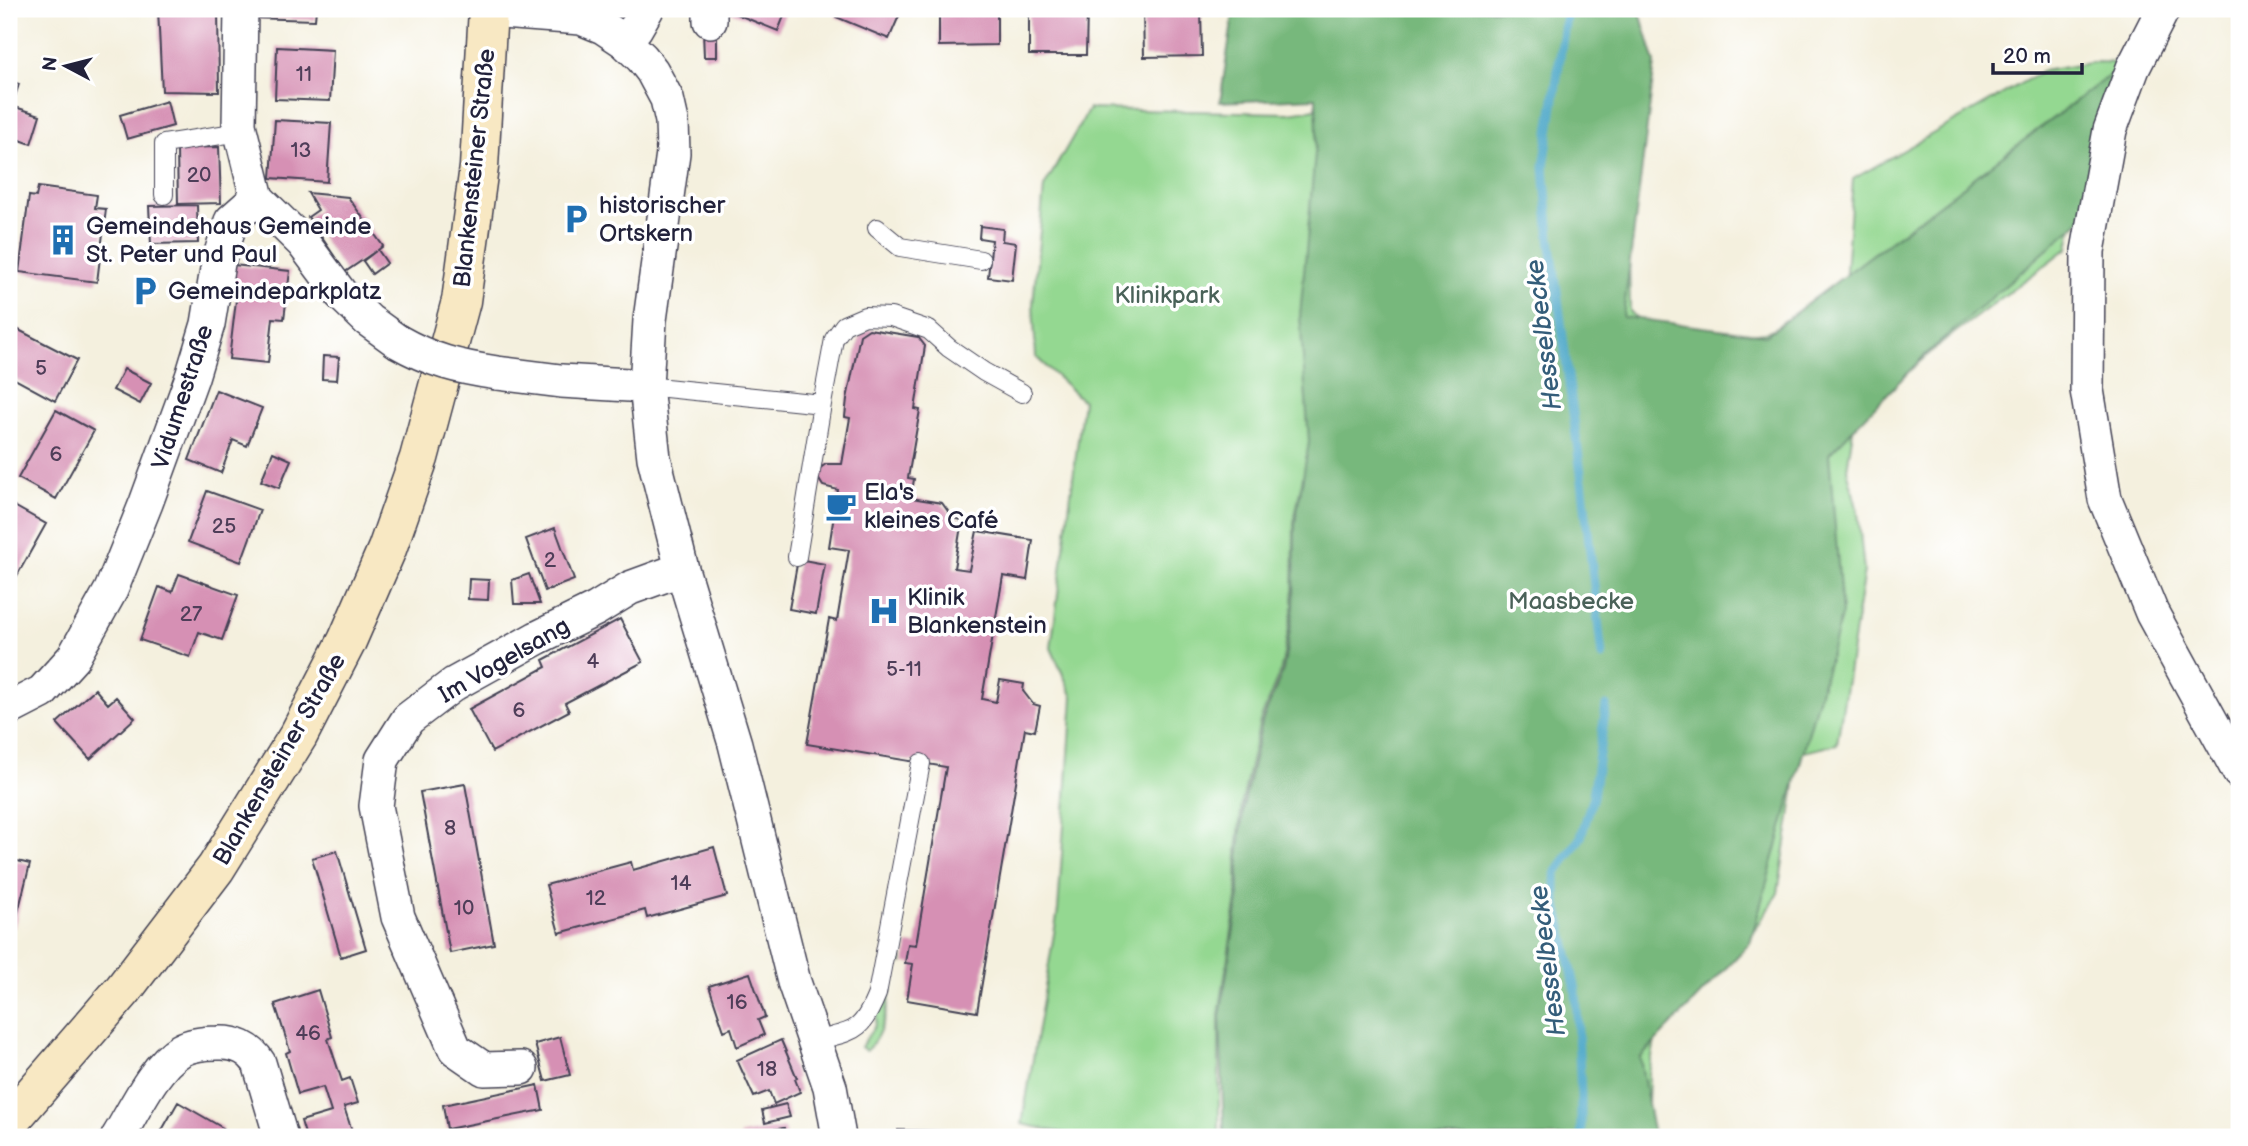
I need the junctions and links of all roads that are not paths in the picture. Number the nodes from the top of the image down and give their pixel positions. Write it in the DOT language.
graph roads {
  1 [pos="241,9"];
  2 [pos="647,9"];
  3 [pos="2163,9"];
  4 [pos="488,10"];
  5 [pos="624,41"];
  6 [pos="240,132"];
  7 [pos="164,195"];
  8 [pos="257,198"];
  9 [pos="877,228"];
  10 [pos="981,260"];
  11 [pos="646,386"];
  12 [pos="1023,393"];
  13 [pos="822,404"];
  14 [pos="797,557"];
  15 [pos="682,569"];
  16 [pos="9,709"];
  17 [pos="920,763"];
  18 [pos="2239,772"];
  19 [pos="816,1041"];
  20 [pos="522,1068"];
  21 [pos="9,1122"];
  22 [pos="118,1137"];
  23 [pos="281,1137"];
  24 [pos="839,1137"];
  1 -- 6 [label="street"];
  2 -- 5 [label="street"];
  3 -- 18 [label="street"];
  4 -- 5 [label="street"];
  4 -- 21 [label="main road, Blankensteiner Straße"];
  5 -- 11 [label="street"];
  6 -- 7 [label="lane"];
  6 -- 8 [label="street"];
  8 -- 11 [label="street, bridge"];
  8 -- 16 [label="street, Vidumestraße"];
  9 -- 10 [label="lane"];
  11 -- 13 [label="lane"];
  11 -- 15 [label="street"];
  12 -- 13 [label="lane"];
  13 -- 14 [label="lane"];
  15 -- 19 [label="street"];
  15 -- 20 [label="street, Im Vogelsang"];
  17 -- 19 [label="lane"];
  19 -- 24 [label="street"];
  22 -- 23 [label="street"];
}
